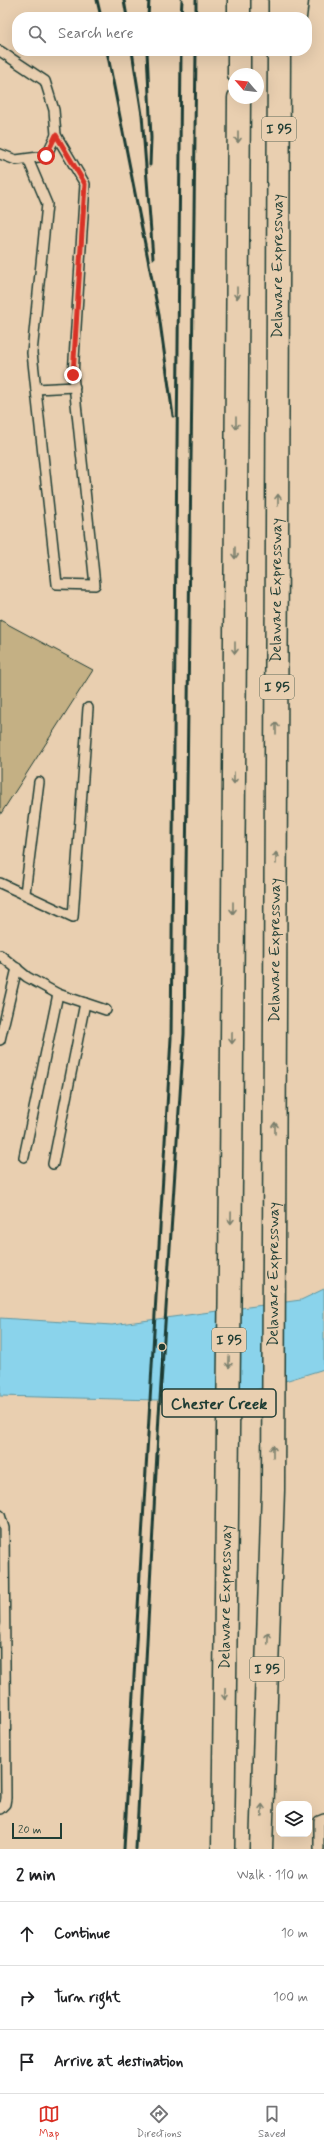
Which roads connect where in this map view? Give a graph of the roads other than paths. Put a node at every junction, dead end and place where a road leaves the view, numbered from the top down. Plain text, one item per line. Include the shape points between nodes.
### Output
1 (239, 0) edge
2 (280, 0) edge
3 (297, 0) edge
4 (239, 12) edge
5 (280, 12) edge
6 (296, 12) edge
7 (0, 51) edge
8 (239, 56) edge
9 (279, 56) edge
10 (292, 56) edge
11 (239, 68) edge
12 (239, 104) edge
13 (56, 135) junction
14 (0, 154) edge
15 (28, 159) junction
16 (279, 207) junction
17 (74, 387) junction
18 (36, 389) junction
19 (88, 708) dead end
20 (39, 782) dead end
21 (0, 883) edge
22 (25, 893) junction
23 (0, 955) edge
24 (17, 968) junction
25 (58, 994) junction
26 (85, 1003) junction
27 (106, 1010) dead end
28 (0, 1040) edge
29 (24, 1157) dead end
30 (53, 1164) dead end
31 (0, 1515) edge
32 (2, 1658) edge
33 (0, 1809) edge
34 (324, 1819) edge
35 (223, 1848) edge
36 (261, 1849) edge
37 (319, 1849) edge

1 - 4 highway
2 - 5 highway
3 - 6 highway
7 - 13 lane via 45,81 54,110
8 - 11 highway
9 - 16 highway, Delaware Expressway / I 95
10 - 16 highway
12 -> 35 highway, Delaware Expressway / I 95
13 - 15 lane via 46,156
13 - 17 lane via 85,184
14 - 15 lane via 16,160
15 - 18 lane via 47,204 32,353
36 -> 16 highway, Delaware Expressway / I 95 via 273,1490
17 - 18 lane
17 - 18 lane via 95,585 58,584
19 - 22 lane via 73,917
20 - 22 lane
21 - 22 lane
23 - 24 lane
24 - 25 lane
24 - 28 lane
25 - 26 lane
25 - 29 lane
26 - 27 lane
26 - 30 lane
31 - 32 lane via 4,1528
32 - 33 lane via 6,1798
34 - 37 lane via 319,1820

